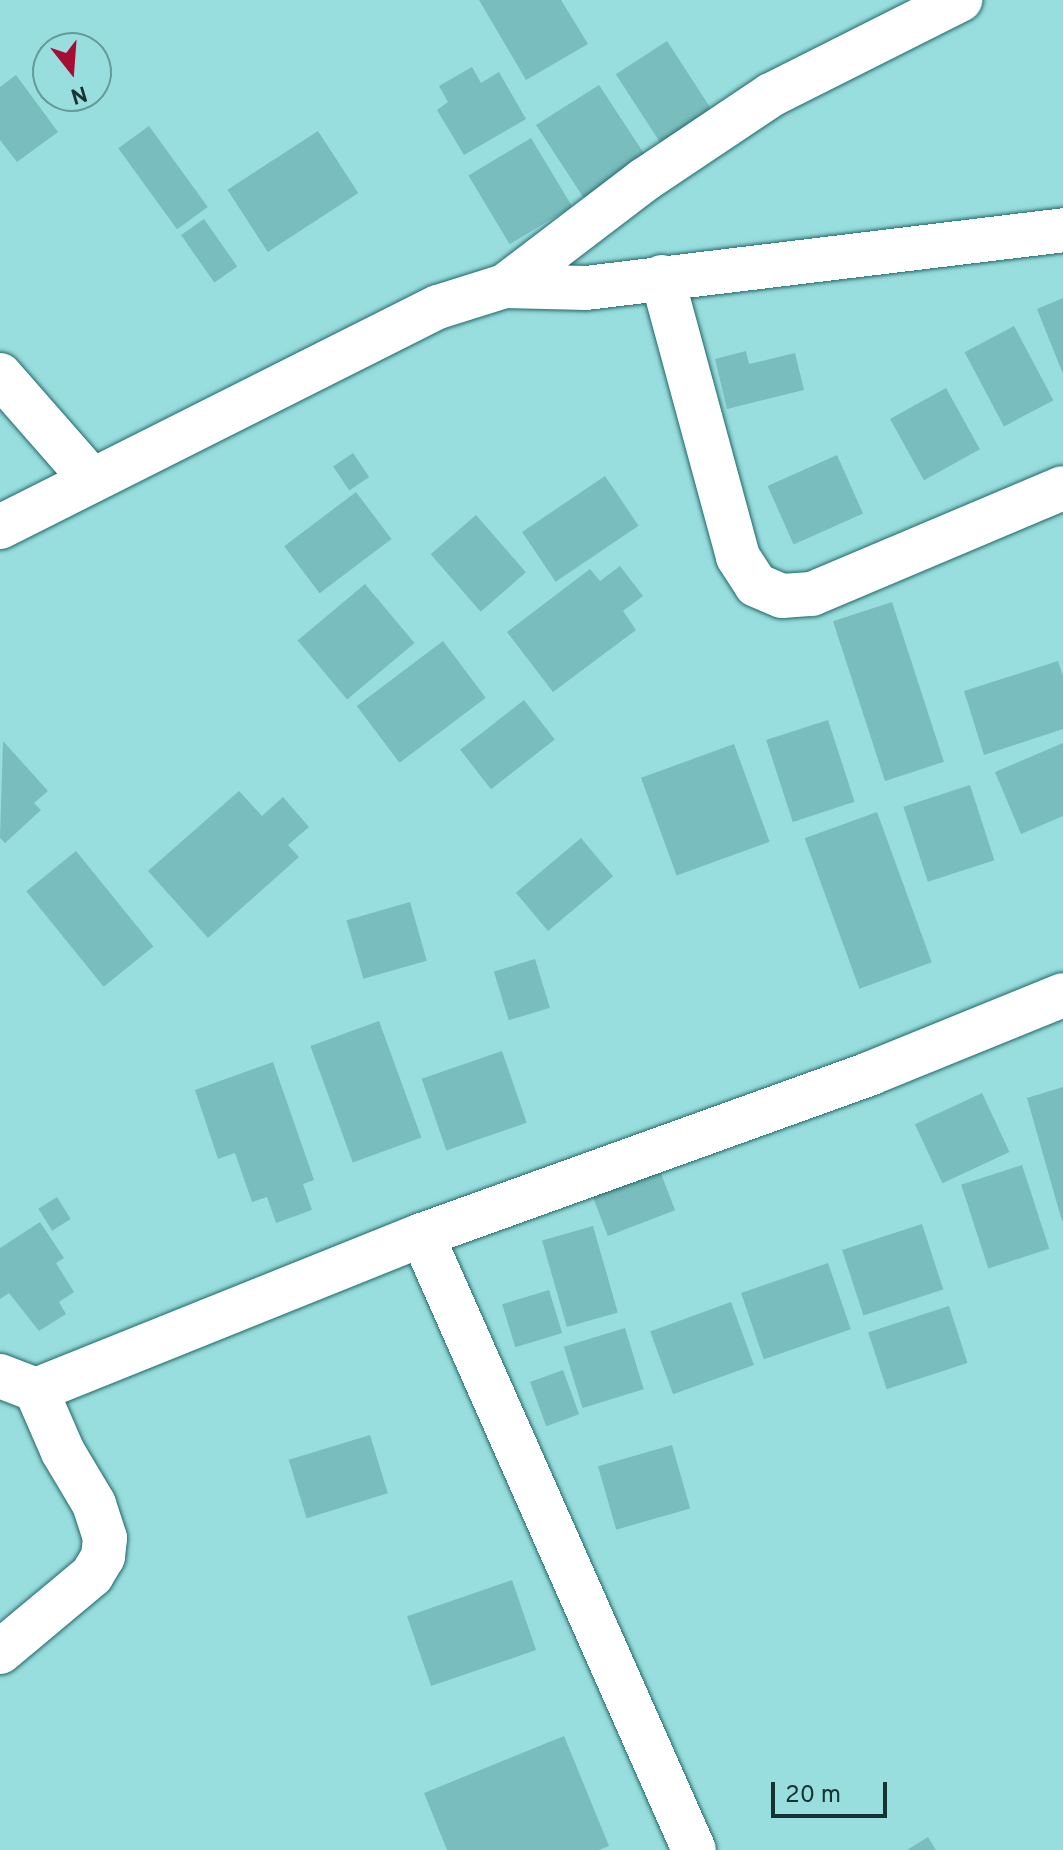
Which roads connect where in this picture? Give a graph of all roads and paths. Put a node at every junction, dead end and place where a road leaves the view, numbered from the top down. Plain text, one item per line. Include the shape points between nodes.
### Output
1 (960, 0) edge
2 (1063, 230) edge
3 (662, 277) junction
4 (505, 286) junction
5 (0, 375) edge
6 (91, 479) junction
7 (1063, 488) edge
8 (0, 527) edge
9 (1063, 995) edge
10 (422, 1235) junction
11 (18, 1383) edge
12 (0, 1652) edge
13 (694, 1850) edge

1 - 4 street via 771,95 644,180
2 - 3 street
3 - 4 street via 586,288
3 - 7 street via 738,557 756,585 782,596 812,594
4 - 6 street via 438,307
5 - 6 street
6 - 8 street
9 - 10 street via 871,1073
10 - 11 street
10 - 13 street
11 - 12 street via 94,1504 105,1538 103,1557 92,1575

